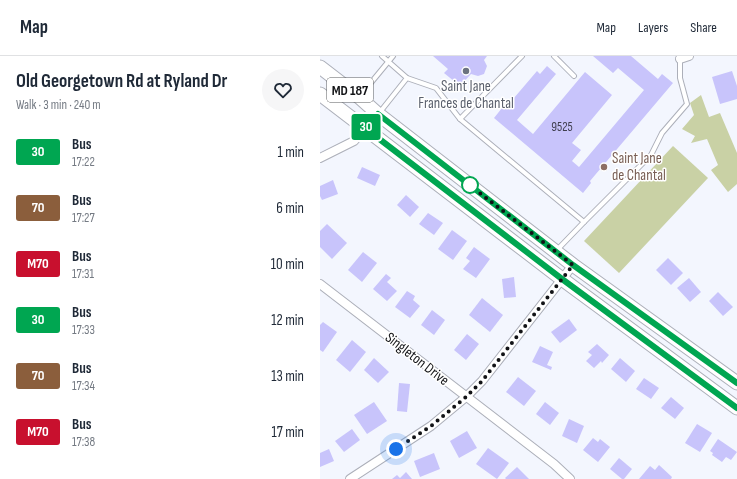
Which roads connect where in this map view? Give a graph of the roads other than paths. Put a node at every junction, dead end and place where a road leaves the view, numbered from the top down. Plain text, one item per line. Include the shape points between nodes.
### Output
1 (382, 56) edge
2 (393, 56) edge
3 (522, 56) edge
4 (554, 56) edge
5 (689, 56) edge
6 (679, 58) edge
7 (388, 62) junction
8 (320, 67) edge
9 (574, 76) dead end
10 (407, 78) junction
11 (320, 94) edge
12 (359, 97) junction
13 (378, 114) junction
14 (460, 119) junction
15 (365, 128) junction
16 (320, 158) edge
17 (584, 222) junction
18 (555, 251) junction
19 (573, 265) junction
20 (562, 279) junction
21 (320, 284) edge
22 (737, 383) edge
23 (466, 397) junction
24 (737, 408) edge
25 (350, 479) edge
26 (570, 479) edge

1 - 7 lane
2 - 7 lane
3 - 14 lane
4 - 9 lane
5 - 6 street
6 - 17 lane via 680,78 686,104 662,133 651,155
7 - 10 lane
7 - 12 lane
8 - 12 main road, MD 187
10 - 13 lane
10 - 14 lane via 436,88
11 - 15 main road, MD 187
12 - 13 main road, MD 187
13 - 15 street
13 - 18 main road, MD 187
14 - 17 lane
15 - 16 street via 354,141
15 - 20 main road, MD 187
17 - 18 lane
18 - 19 main road, MD 187
19 - 20 street
19 - 22 main road, MD 187
20 - 23 street via 482,381
20 - 24 main road, MD 187
21 - 23 street, Singleton Drive
23 - 25 street via 431,426
23 - 26 street, Singleton Drive

